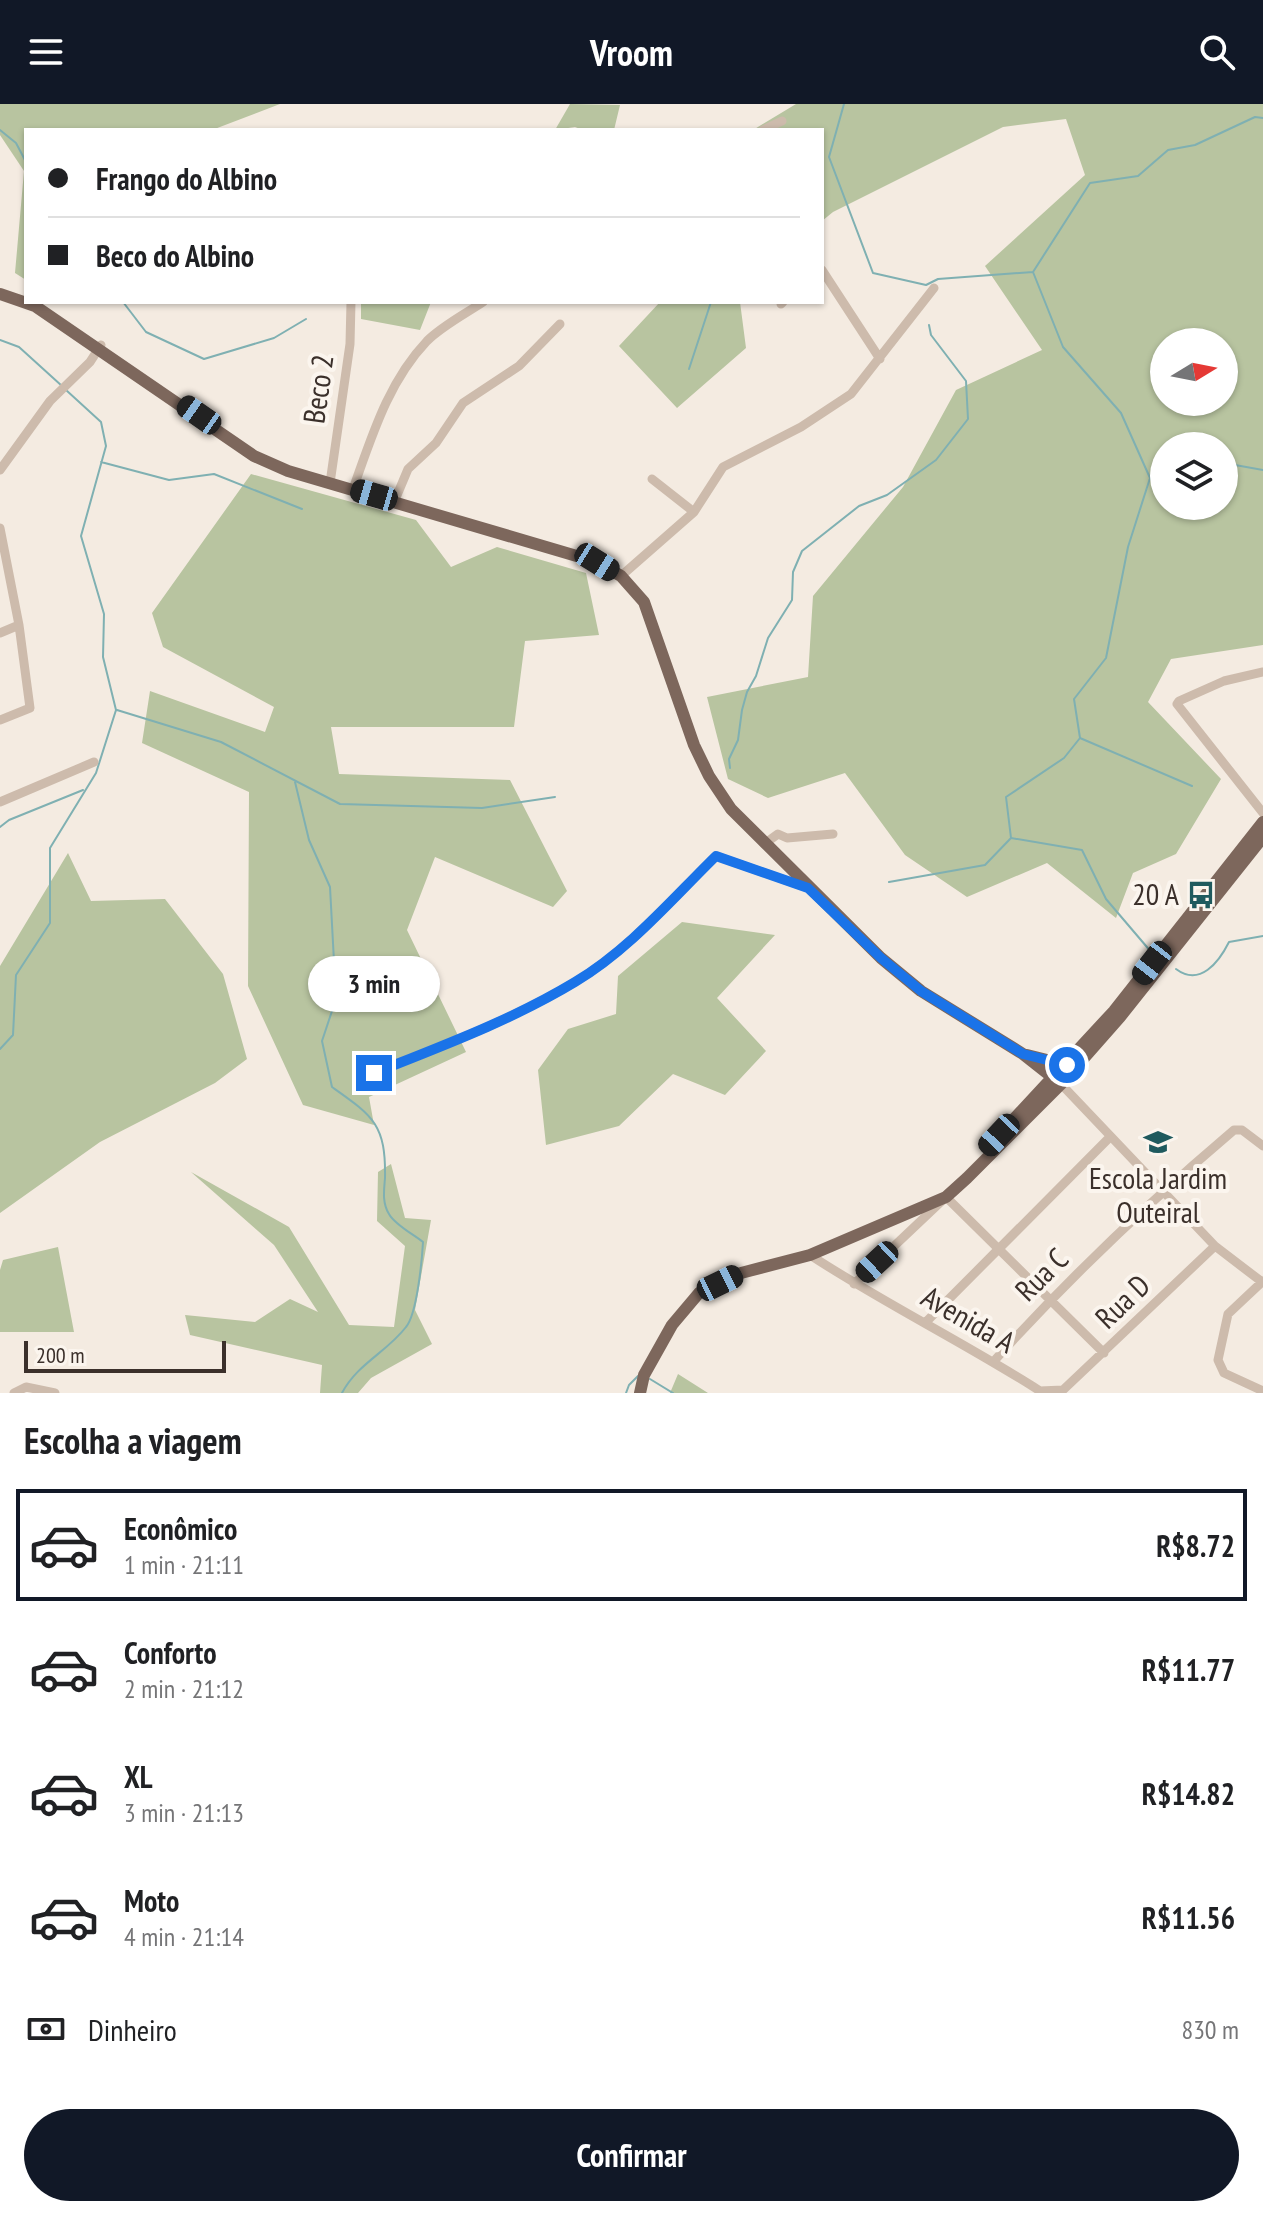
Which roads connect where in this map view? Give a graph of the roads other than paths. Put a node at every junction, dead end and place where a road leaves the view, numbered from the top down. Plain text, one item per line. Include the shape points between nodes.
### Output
1 (782, 121) dead end
2 (767, 128) edge
3 (824, 274) edge
4 (934, 288) dead end
5 (0, 292) edge
6 (24, 295) edge
7 (24, 302) edge
8 (30, 304) edge
9 (44, 304) edge
10 (351, 304) edge
11 (480, 304) edge
12 (560, 324) dead end
13 (99, 348) junction
14 (880, 359) junction
15 (0, 470) edge
16 (652, 479) dead end
17 (330, 483) junction
18 (353, 489) junction
19 (395, 500) junction
20 (694, 512) junction
21 (0, 528) edge
22 (621, 576) junction
23 (19, 625) junction
24 (0, 633) edge
25 (1263, 672) edge
26 (0, 720) edge
27 (94, 762) dead end
28 (0, 802) edge
29 (1263, 813) edge
30 (1263, 822) edge
31 (833, 834) dead end
32 (1263, 837) edge
33 (764, 844) junction
34 (808, 888) junction
35 (1023, 1054) junction
36 (1067, 1065) junction
37 (374, 1073) dead end
38 (1057, 1081) junction
39 (1110, 1137) junction
40 (1263, 1146) edge
41 (1162, 1191) junction
42 (946, 1197) junction
43 (1215, 1246) junction
44 (998, 1248) junction
45 (810, 1255) junction
46 (1262, 1282) edge
47 (854, 1284) junction
48 (1049, 1300) junction
49 (926, 1322) junction
50 (1104, 1353) junction
51 (994, 1361) junction
52 (1063, 1390) joint
53 (1263, 1391) edge
54 (14, 1393) edge
55 (55, 1393) edge
56 (640, 1393) edge

1 - 2 street
3 - 14 street
4 - 14 street
5 - 6 main road
5 - 7 main road
8 - 13 main road
9 - 13 main road
10 - 17 street, Beco 2
11 - 18 street via 429,339 401,374 377,420
12 - 19 street via 519,366 463,403 436,443 408,469
13 - 15 street via 50,401
13 - 17 main road via 254,456
14 - 20 street via 838,403 723,467
16 - 20 street
17 - 18 main road
18 - 19 main road
19 - 22 main road via 597,562
20 - 22 street
21 - 23 street
22 - 33 main road via 644,602 709,776
23 - 24 street
23 - 26 street via 30,708
25 - 29 street via 1224,681 1177,704
27 - 28 street
30 - 36 main road
31 - 33 street via 778,834
32 - 38 main road via 1120,1017
33 - 34 main road
34 - 35 main road via 921,991
34 - 37 street via 716,856 633,938 577,981
35 - 36 main road
35 - 38 main road
36 - 38 main road
38 - 39 street
38 - 42 main road
39 - 41 street
39 - 44 street
40 - 41 street, Rua C via 1234,1130
41 - 43 street
41 - 48 street, Rua C
42 - 44 street
42 - 45 main road
42 - 47 street
43 - 46 street
43 - 50 street, Rua D
44 - 48 street
44 - 49 street
45 - 47 street, Avenida A
45 - 56 main road via 741,1273 699,1293 672,1325 644,1375
46 - 53 street via 1228,1314 1218,1360 1224,1373
47 - 49 street, Avenida A
48 - 50 street
48 - 51 street, Rua C
49 - 51 street, Avenida A
50 - 52 street, Rua D
51 - 52 street, Avenida A via 1040,1391
54 - 55 street via 26,1387

